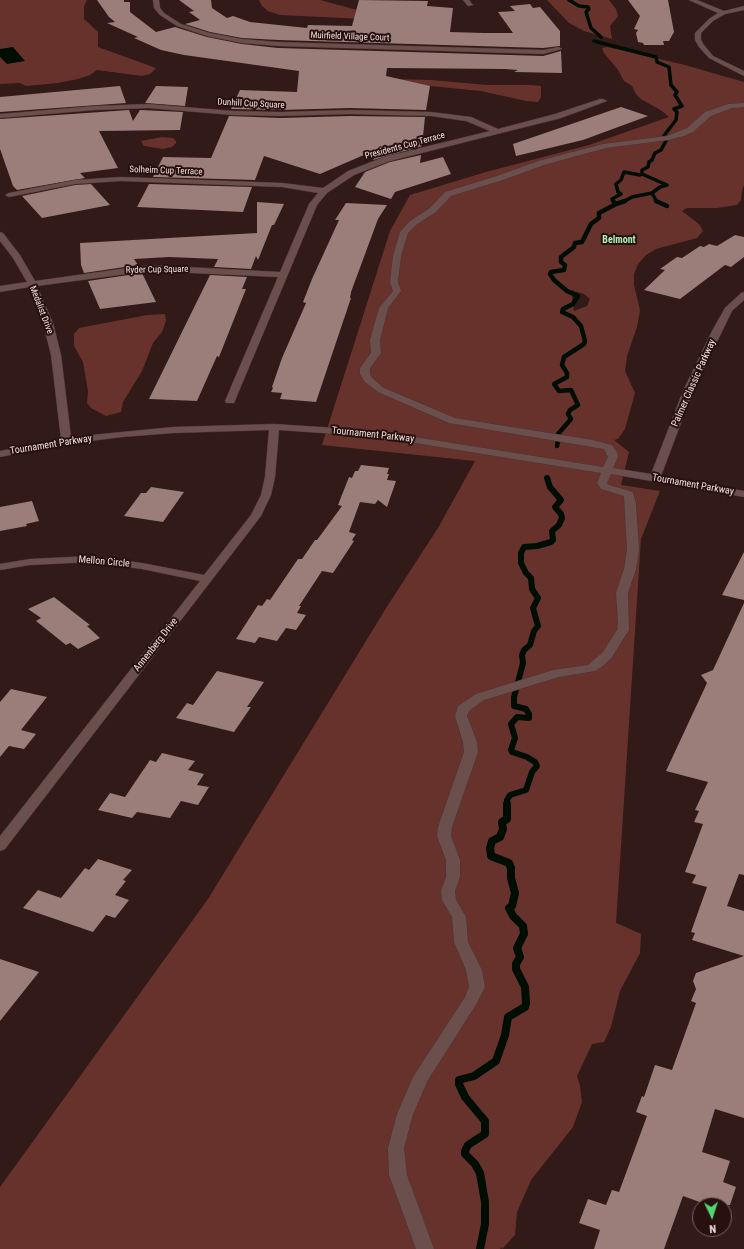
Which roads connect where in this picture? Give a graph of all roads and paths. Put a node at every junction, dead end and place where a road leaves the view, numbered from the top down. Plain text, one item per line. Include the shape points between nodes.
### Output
1 (156, 0) edge
2 (692, 0) edge
3 (744, 8) edge
4 (723, 13) junction
5 (559, 49) dead end
6 (744, 74) edge
7 (603, 100) dead end
8 (744, 106) edge
9 (0, 116) edge
10 (499, 132) junction
11 (324, 191) junction
12 (9, 195) dead end
13 (0, 234) edge
14 (282, 275) junction
15 (32, 284) junction
16 (0, 289) edge
17 (744, 295) edge
18 (230, 401) dead end
19 (274, 427) junction
20 (66, 441) junction
21 (0, 454) edge
22 (607, 471) junction
23 (655, 478) junction
24 (744, 494) edge
25 (0, 567) edge
26 (208, 579) junction
27 (0, 846) edge
28 (425, 1249) edge

1 - 5 street, Muirfield Village Court via 157,8 162,14 179,25 209,35 242,41 535,51
2 - 4 street
3 - 4 street
4 - 6 street via 698,33 700,46 711,57
7 - 10 street, Presidents Cup Terrace via 558,116
8 - 22 street via 731,106 705,116 686,132 658,139 606,146 541,162 448,194 433,210 404,232 397,256 394,282 397,291 384,308 375,340 376,353 365,368 368,380 381,390 446,419 608,447 613,457
9 - 10 street, Dunhill Cup Square via 148,106 233,113 431,114 468,119
10 - 11 street, Presidents Cup Terrace via 368,165 336,181
11 - 12 street, Solheim Cup Terrace via 282,186 121,179 75,182
11 - 14 street, Presidents Cup Terrace via 313,204
13 - 15 street, Medalist Drive
14 - 15 street, Ryder Cup Square via 149,268
14 - 18 street, Presidents Cup Terrace
15 - 16 street, Ryder Cup Square
15 - 20 street, Medalist Drive via 48,322 56,355
17 - 23 street, Palmer Classic Parkway via 728,310 717,331 688,392
19 - 20 street, Tournament Parkway via 173,430
19 - 22 street, Tournament Parkway via 396,437
19 - 26 street, Annenberg Drive via 266,495 256,516
20 - 21 street, Tournament Parkway
22 - 23 street, Tournament Parkway
22 - 28 street via 602,483 605,487 630,496 634,549 622,593 624,623 608,654 591,668 557,673 480,698 463,709 461,716 471,752 444,836 454,860 453,876 448,891 449,900 458,917 461,942 474,970 477,987 472,999 421,1077 405,1114 396,1148 398,1176
23 - 24 street, Tournament Parkway
25 - 26 street, Mellon Circle via 30,562 91,560 142,566
26 - 27 street, Annenberg Drive

